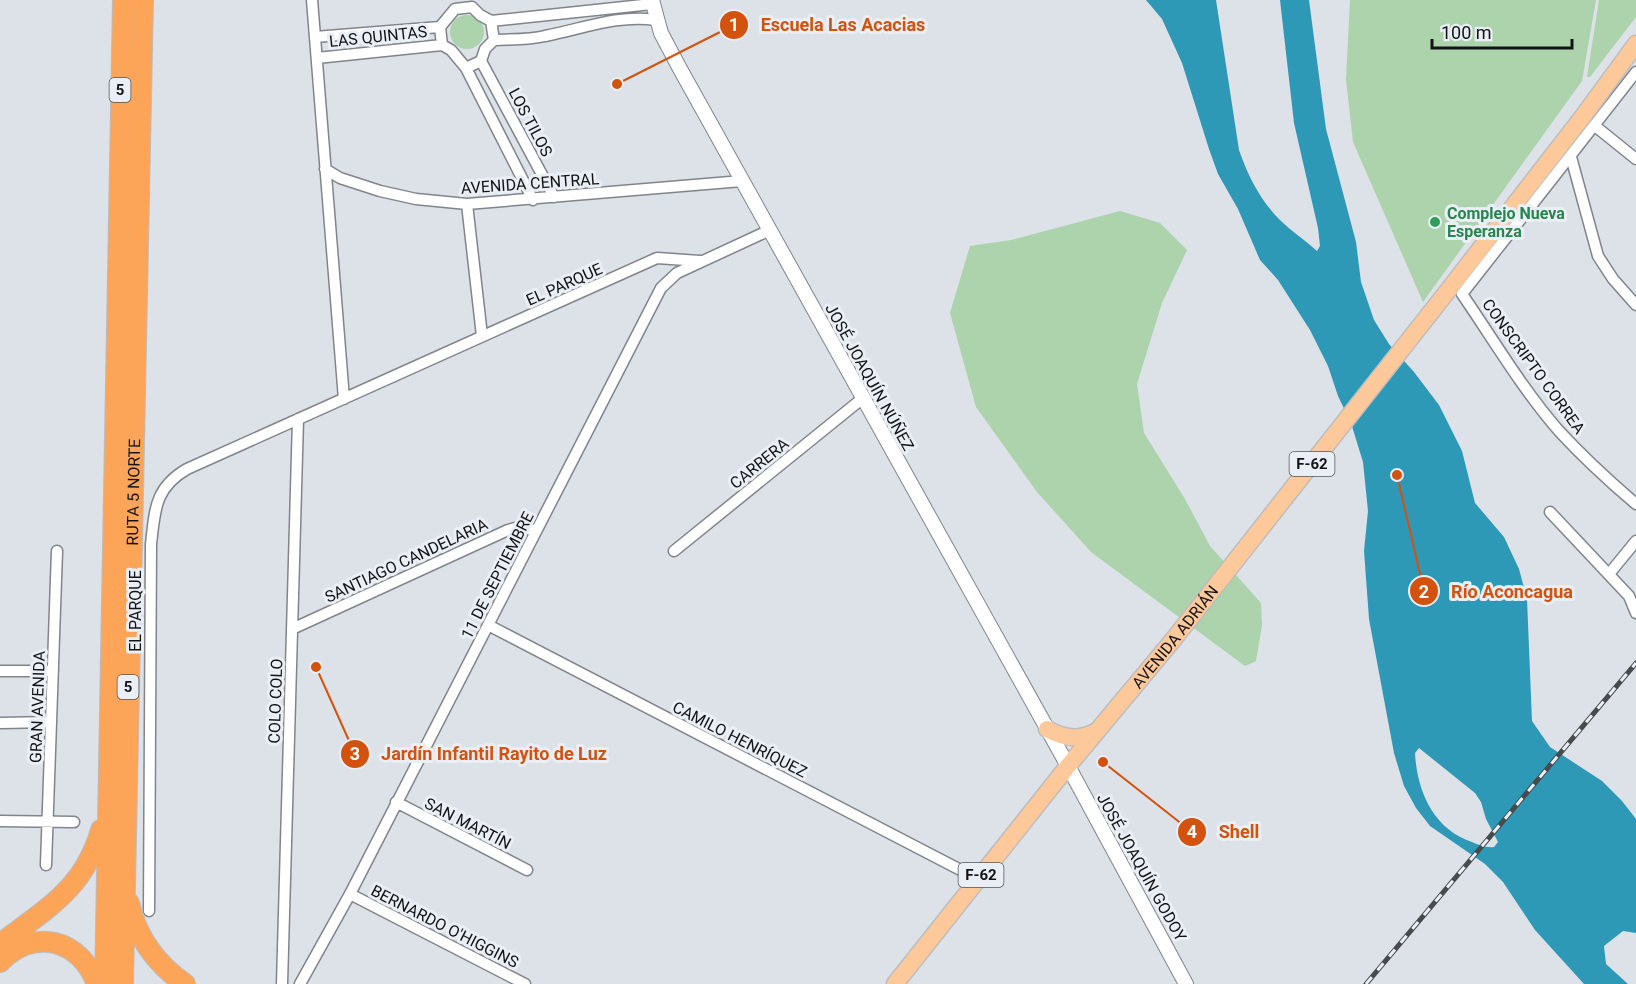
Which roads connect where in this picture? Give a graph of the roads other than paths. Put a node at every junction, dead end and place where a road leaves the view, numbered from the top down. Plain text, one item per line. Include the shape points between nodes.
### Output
1 (123, 0) edge
2 (142, 0) edge
3 (312, 0) edge
4 (652, 2) edge
5 (472, 3) edge
6 (454, 4) edge
7 (656, 20) junction
8 (491, 21) junction
9 (440, 27) junction
10 (315, 38) junction
11 (494, 40) junction
12 (1636, 44) edge
13 (442, 45) junction
14 (317, 58) junction
15 (481, 60) junction
16 (466, 68) junction
17 (1636, 72) edge
18 (1595, 126) junction
19 (1571, 157) junction
20 (1636, 159) edge
21 (325, 169) junction
22 (742, 181) junction
23 (554, 197) junction
24 (533, 200) junction
25 (467, 204) junction
26 (770, 230) junction
27 (657, 258) junction
28 (700, 261) junction
29 (670, 278) junction
30 (1456, 291) junction
31 (1636, 305) edge
32 (482, 336) junction
33 (863, 398) junction
34 (344, 399) junction
35 (298, 419) junction
36 (1636, 504) edge
37 (1550, 512) dead end
38 (536, 530) junction
39 (1636, 541) edge
40 (57, 551) dead end
41 (674, 551) dead end
42 (1609, 574) junction
43 (1633, 599) edge
44 (1636, 614) edge
45 (488, 625) junction
46 (292, 630) junction
47 (0, 671) edge
48 (53, 671) junction
49 (51, 722) junction
50 (0, 723) edge
51 (1047, 729) junction
52 (1096, 732) junction
53 (1068, 766) junction
54 (108, 801) junction
55 (396, 802) junction
56 (0, 821) edge
57 (47, 821) junction
58 (74, 822) dead end
59 (46, 865) dead end
60 (527, 870) dead end
61 (125, 877) junction
62 (978, 879) junction
63 (350, 894) junction
64 (149, 910) dead end
65 (0, 944) edge
66 (0, 962) edge
67 (97, 984) edge
68 (105, 984) edge
69 (123, 984) edge
70 (185, 984) edge
71 (282, 984) edge
72 (300, 984) edge
73 (525, 984) edge
74 (895, 984) edge
75 (1186, 984) edge

1 - 54 highway, RUTA 5 NORTE / 5
2 - 61 highway, RUTA 5 NORTE / 5
3 - 10 street
4 - 7 street, JOSÉ JOAQUÍN NÚÑEZ
4 - 8 street
5 - 6 street
5 - 8 street via 480,15
6 - 9 street
7 - 11 street via 614,20 542,37
7 - 22 street, JOSÉ JOAQUÍN NÚÑEZ
8 - 11 street
9 - 10 street, LAS QUINTAS
9 - 13 street
10 - 14 street
11 - 15 street via 485,48
12 - 30 main road, F-62
13 - 14 street, LAS QUINTAS
13 - 16 street, LOS TILOS
14 - 21 street
15 - 16 street
15 - 23 street, LOS TILOS
16 - 24 street, LOS TILOS
17 - 18 street
18 - 19 street
18 - 20 street
19 - 30 street
19 - 31 street via 1598,256
21 - 25 street, AVENIDA CENTRAL via 380,191
21 - 34 street
22 - 23 street, AVENIDA CENTRAL
22 - 26 street, JOSÉ JOAQUÍN NÚÑEZ
23 - 24 street, AVENIDA CENTRAL
24 - 25 street, AVENIDA CENTRAL
25 - 32 street
26 - 28 street, 11 DE SEPTIEMBRE
26 - 33 street, JOSÉ JOAQUÍN NÚÑEZ
27 - 28 street, EL PARQUE
27 - 29 street
27 - 32 street, EL PARQUE
28 - 29 street, 11 DE SEPTIEMBRE
29 - 38 street, 11 DE SEPTIEMBRE via 661,288
30 - 36 street, CONSCRIPTO CORREA via 1558,430
30 - 52 main road, AVENIDA ADRIÁN / F-62
32 - 34 street, EL PARQUE
33 - 41 street, CARRERA
33 - 51 street, JOSÉ JOAQUÍN NÚÑEZ
34 - 35 street, EL PARQUE
35 - 46 street, COLO COLO
35 - 64 street, EL PARQUE via 187,469 167,484 155,505 151,544
37 - 42 street
38 - 45 street, 11 DE SEPTIEMBRE
38 - 46 street, SANTIAGO CANDELARIA via 508,530
39 - 42 street
40 - 48 street, GRAN AVENIDA
42 - 43 street
43 - 44 street
45 - 55 street, 11 DE SEPTIEMBRE
45 - 62 street, CAMILO HENRÍQUEZ
46 - 71 street, COLO COLO
47 - 48 street
48 - 49 street, GRAN AVENIDA
49 - 50 street
49 - 57 street, GRAN AVENIDA
51 - 52 main road via 1069,738
51 - 53 street, JOSÉ JOAQUÍN NÚÑEZ
52 - 53 main road, AVENIDA ADRIÁN / F-62
53 - 62 main road, AVENIDA ADRIÁN / F-62
53 - 75 street, JOSÉ JOAQUÍN GODOY
54 - 65 highway via 95,849 81,876 62,896
54 - 68 highway, RUTA 5 NORTE / 5
55 - 60 street, SAN MARTÍN
55 - 63 street, 11 DE SEPTIEMBRE
56 - 57 street
57 - 58 street
57 - 59 street, GRAN AVENIDA
61 - 69 highway, RUTA 5 NORTE / 5
61 - 70 highway via 130,908 146,947
62 - 74 main road, AVENIDA ADRIÁN / F-62
63 - 72 street, 11 DE SEPTIEMBRE
63 - 73 street, BERNARDO O'HIGGINS
66 - 67 highway via 22,946 53,942 77,954

